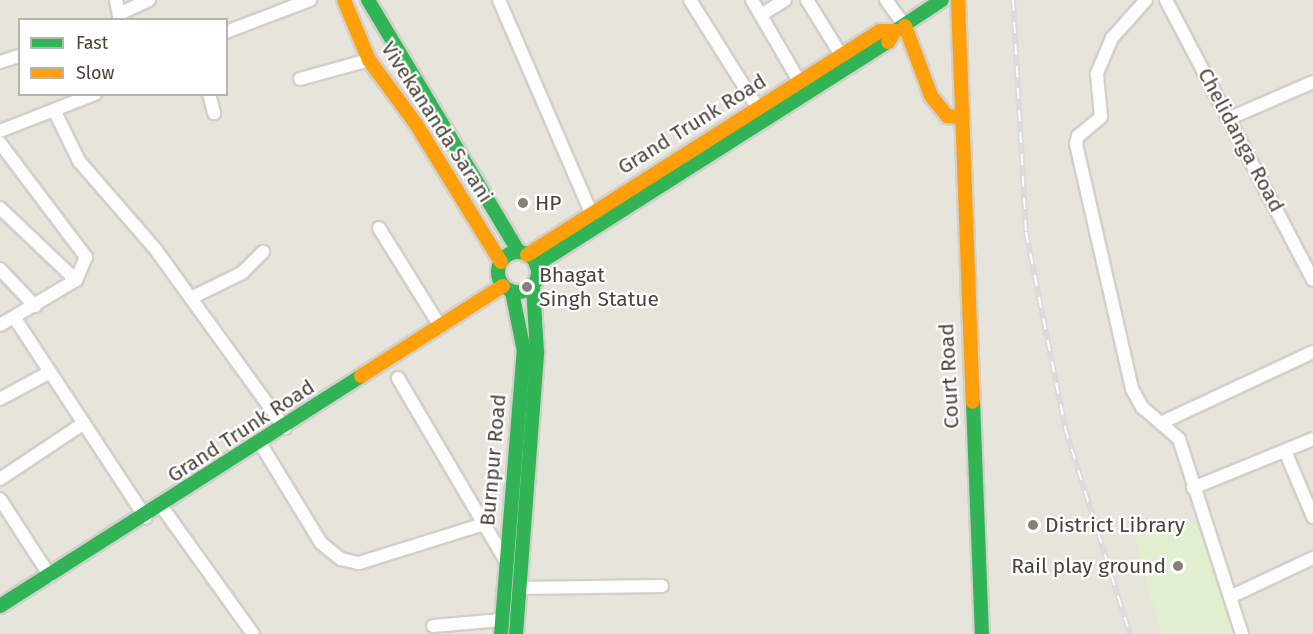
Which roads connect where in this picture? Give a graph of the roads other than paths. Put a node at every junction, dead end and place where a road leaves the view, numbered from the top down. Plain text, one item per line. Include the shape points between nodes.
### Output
1 (116, 0) edge
2 (150, 0) edge
3 (310, 0) edge
4 (344, 0) edge
5 (368, 0) edge
6 (499, 0) edge
7 (690, 0) edge
8 (752, 0) edge
9 (784, 0) edge
10 (807, 0) edge
11 (886, 0) edge
12 (942, 0) edge
13 (957, 0) edge
14 (1146, 0) edge
15 (1166, 0) edge
16 (761, 15) junction
17 (119, 17) edge
18 (899, 24) junction
19 (228, 31) edge
20 (841, 55) junction
21 (18, 57) edge
22 (369, 60) junction
23 (0, 62) edge
24 (300, 78) dead end
25 (799, 81) junction
26 (1313, 82) edge
27 (90, 96) edge
28 (210, 96) edge
29 (757, 107) junction
30 (54, 110) junction
31 (214, 113) dead end
32 (958, 117) junction
33 (1230, 118) junction
34 (0, 131) edge
35 (0, 143) edge
36 (0, 208) edge
37 (591, 213) junction
38 (379, 228) dead end
39 (263, 252) dead end
40 (527, 257) junction
41 (501, 262) junction
42 (0, 269) edge
43 (76, 280) junction
44 (1313, 280) edge
45 (533, 286) junction
46 (507, 289) junction
47 (190, 298) junction
48 (35, 306) junction
49 (14, 317) junction
50 (0, 325) edge
51 (440, 326) junction
52 (1313, 352) edge
53 (50, 372) junction
54 (398, 378) dead end
55 (0, 399) edge
56 (1163, 422) junction
57 (84, 423) junction
58 (285, 428) junction
59 (1313, 439) edge
60 (260, 444) junction
61 (1285, 451) junction
62 (0, 479) edge
63 (1193, 488) junction
64 (0, 499) edge
65 (162, 507) junction
66 (1313, 517) edge
67 (146, 518) junction
68 (484, 524) junction
69 (1313, 558) edge
70 (505, 560) junction
71 (50, 576) junction
72 (662, 586) dead end
73 (519, 588) junction
74 (1230, 597) junction
75 (0, 606) edge
76 (433, 626) dead end
77 (501, 627) edge
78 (252, 634) edge
79 (516, 634) edge
80 (982, 634) edge
81 (1242, 634) edge

1 - 17 street
2 - 17 street
3 - 19 street
4 - 22 street, Vivekananda Sarani
5 - 40 street, Vivekananda Sarani
6 - 37 street
7 - 29 street
8 - 16 street
9 - 16 street
10 - 20 street
11 - 18 street
12 - 18 street
13 - 32 street, Court Road via 962,107
14 - 56 street via 1112,38 1097,74 1101,117 1078,136 1076,144 1131,389 1142,407
15 - 33 street, Chelidanga Road
16 - 25 street
18 - 20 street, Grand Trunk Road
18 - 32 street via 931,96 947,116
18 - 40 street, Grand Trunk Road via 887,44
20 - 25 street, Grand Trunk Road
21 - 23 street
22 - 24 street
22 - 41 street, Vivekananda Sarani via 416,124
25 - 29 street, Grand Trunk Road
26 - 33 street
27 - 30 street
28 - 31 street
29 - 37 street, Grand Trunk Road
30 - 34 street
30 - 47 street via 80,161
32 - 80 street, Court Road
33 - 44 street, Chelidanga Road
35 - 43 street via 86,257
36 - 43 street
37 - 40 street, Grand Trunk Road
38 - 51 street
39 - 47 street via 242,273
40 - 41 street, Grand Trunk Road
40 - 45 street
41 - 46 street
42 - 48 street
43 - 48 street
45 - 46 street, Grand Trunk Road
45 - 73 street via 537,352
46 - 51 street, Grand Trunk Road
46 - 70 street, Burnpur Road via 524,351
47 - 58 street
48 - 49 street
49 - 50 street
49 - 53 street
51 - 58 street, Grand Trunk Road
52 - 56 street
53 - 55 street
53 - 57 street
54 - 68 street
56 - 63 street via 1179,439
57 - 62 street
57 - 67 street
58 - 60 street, Grand Trunk Road
59 - 61 street
60 - 65 street, Grand Trunk Road
60 - 68 street via 321,543 341,559 359,563
61 - 63 street
61 - 66 street
63 - 74 street
64 - 71 street
65 - 67 street, Grand Trunk Road
65 - 78 street
67 - 71 street, Grand Trunk Road
68 - 70 street
69 - 74 street
70 - 77 street, Burnpur Road
71 - 75 street, Grand Trunk Road
72 - 73 street
73 - 79 street
74 - 81 street
76 - 77 street

